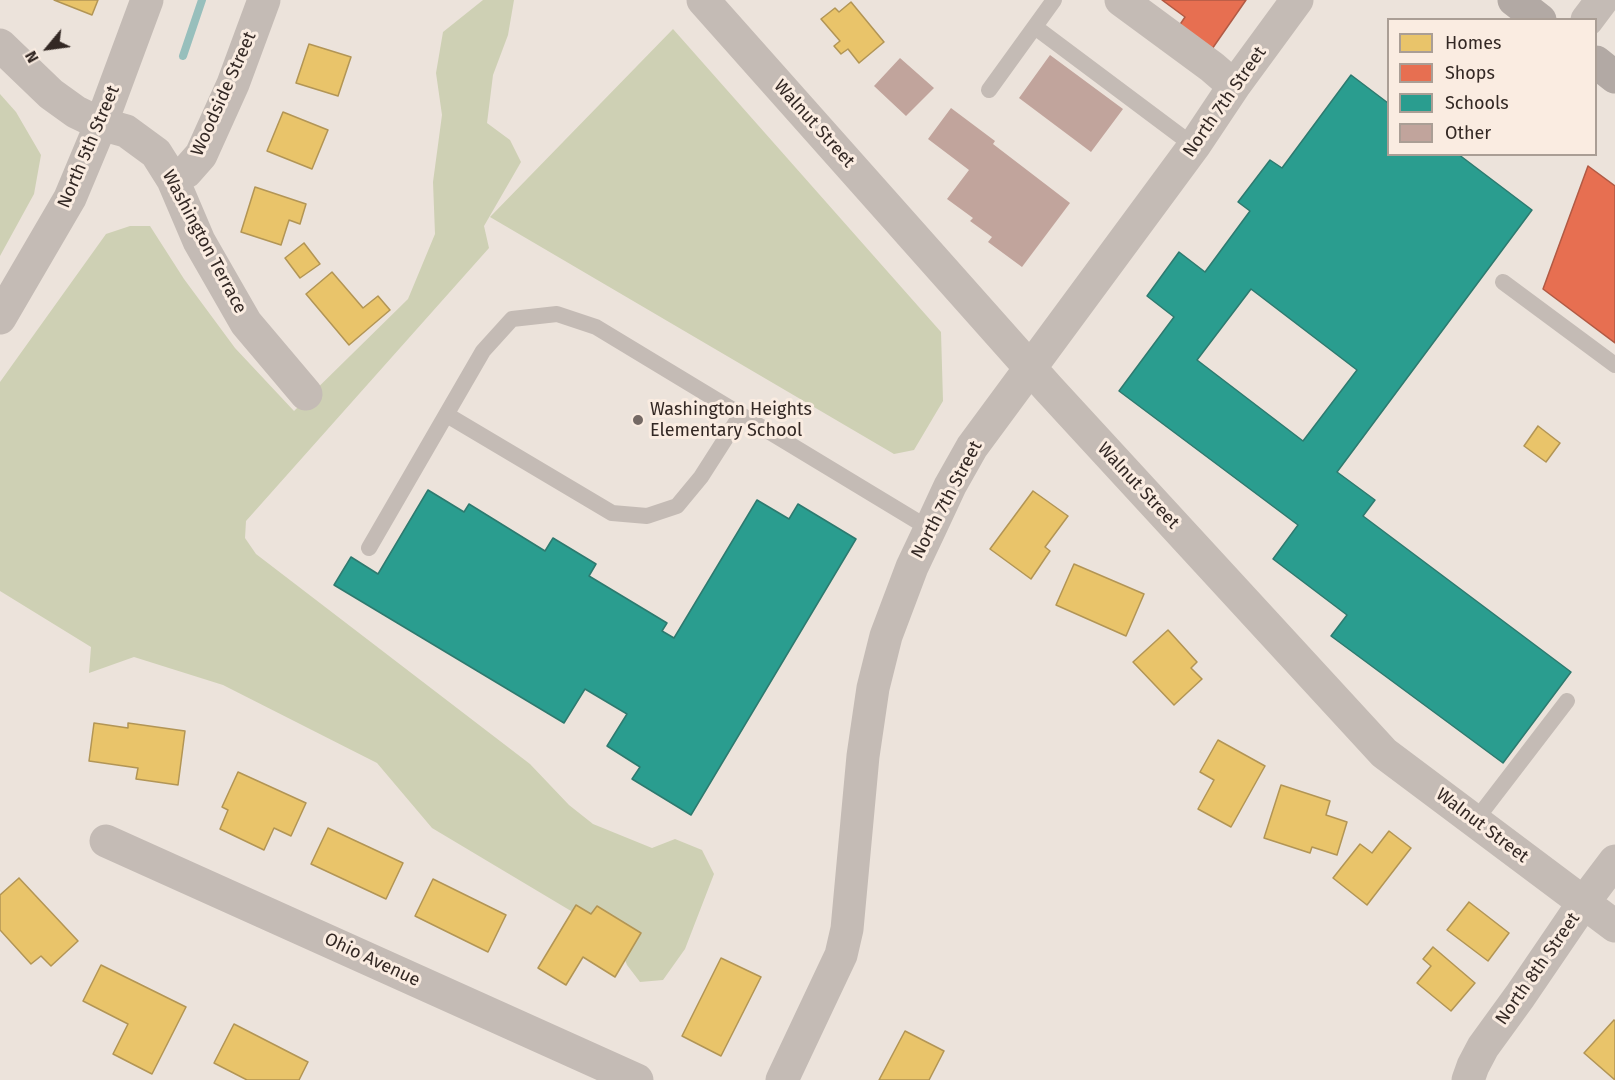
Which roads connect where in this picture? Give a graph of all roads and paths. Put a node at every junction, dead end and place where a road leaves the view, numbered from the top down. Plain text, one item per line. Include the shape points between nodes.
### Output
1 (147, 0) edge
2 (264, 0) edge
3 (703, 0) edge
4 (1054, 0) edge
5 (1121, 0) edge
6 (1297, 0) edge
7 (1514, 0) edge
8 (1602, 0) edge
9 (1537, 18) edge
10 (1588, 18) edge
11 (1035, 27) junction
12 (0, 45) edge
13 (1597, 63) edge
14 (1615, 77) edge
15 (1234, 86) junction
16 (990, 90) dead end
17 (101, 124) junction
18 (1194, 146) junction
19 (173, 180) junction
20 (1503, 282) dead end
21 (0, 318) edge
22 (1615, 365) edge
23 (1030, 367) junction
24 (306, 394) dead end
25 (447, 415) junction
26 (740, 416) junction
27 (930, 529) junction
28 (369, 548) dead end
29 (1567, 701) dead end
30 (1475, 821) junction
31 (105, 841) dead end
32 (1615, 861) edge
33 (1584, 902) junction
34 (1615, 926) edge
35 (637, 1080) edge
36 (782, 1080) edge
37 (1468, 1080) edge

1 - 17 street, North 5th Street
2 - 19 street, Woodside Street via 201,155
3 - 23 street, Walnut Street
4 - 11 lane
5 - 15 street
6 - 15 street, North 7th Street
7 - 9 main road
8 - 10 street
11 - 16 lane
11 - 18 lane
12 - 17 street, Washington Terrace via 51,94
13 - 14 main road
15 - 18 street, North 7th Street
17 - 19 street, Washington Terrace via 126,131 144,142
17 - 21 street, North 5th Street via 70,198
18 - 23 street, North 7th Street
19 - 24 street, Washington Terrace via 199,241 246,323
20 - 22 lane
23 - 27 street, North 7th Street via 972,447
23 - 30 street, Walnut Street via 1384,753
25 - 26 lane via 612,513 647,516 677,506 701,477
25 - 26 lane via 483,351 512,319 557,314 596,327
25 - 28 lane
26 - 27 lane
27 - 36 street, North 7th Street via 886,636 873,688 841,955
29 - 30 lane
30 - 33 street, Walnut Street
31 - 35 street, Ohio Avenue
32 - 33 street, North 8th Street
33 - 34 street, Walnut Street
33 - 37 street, North 8th Street via 1483,1047

